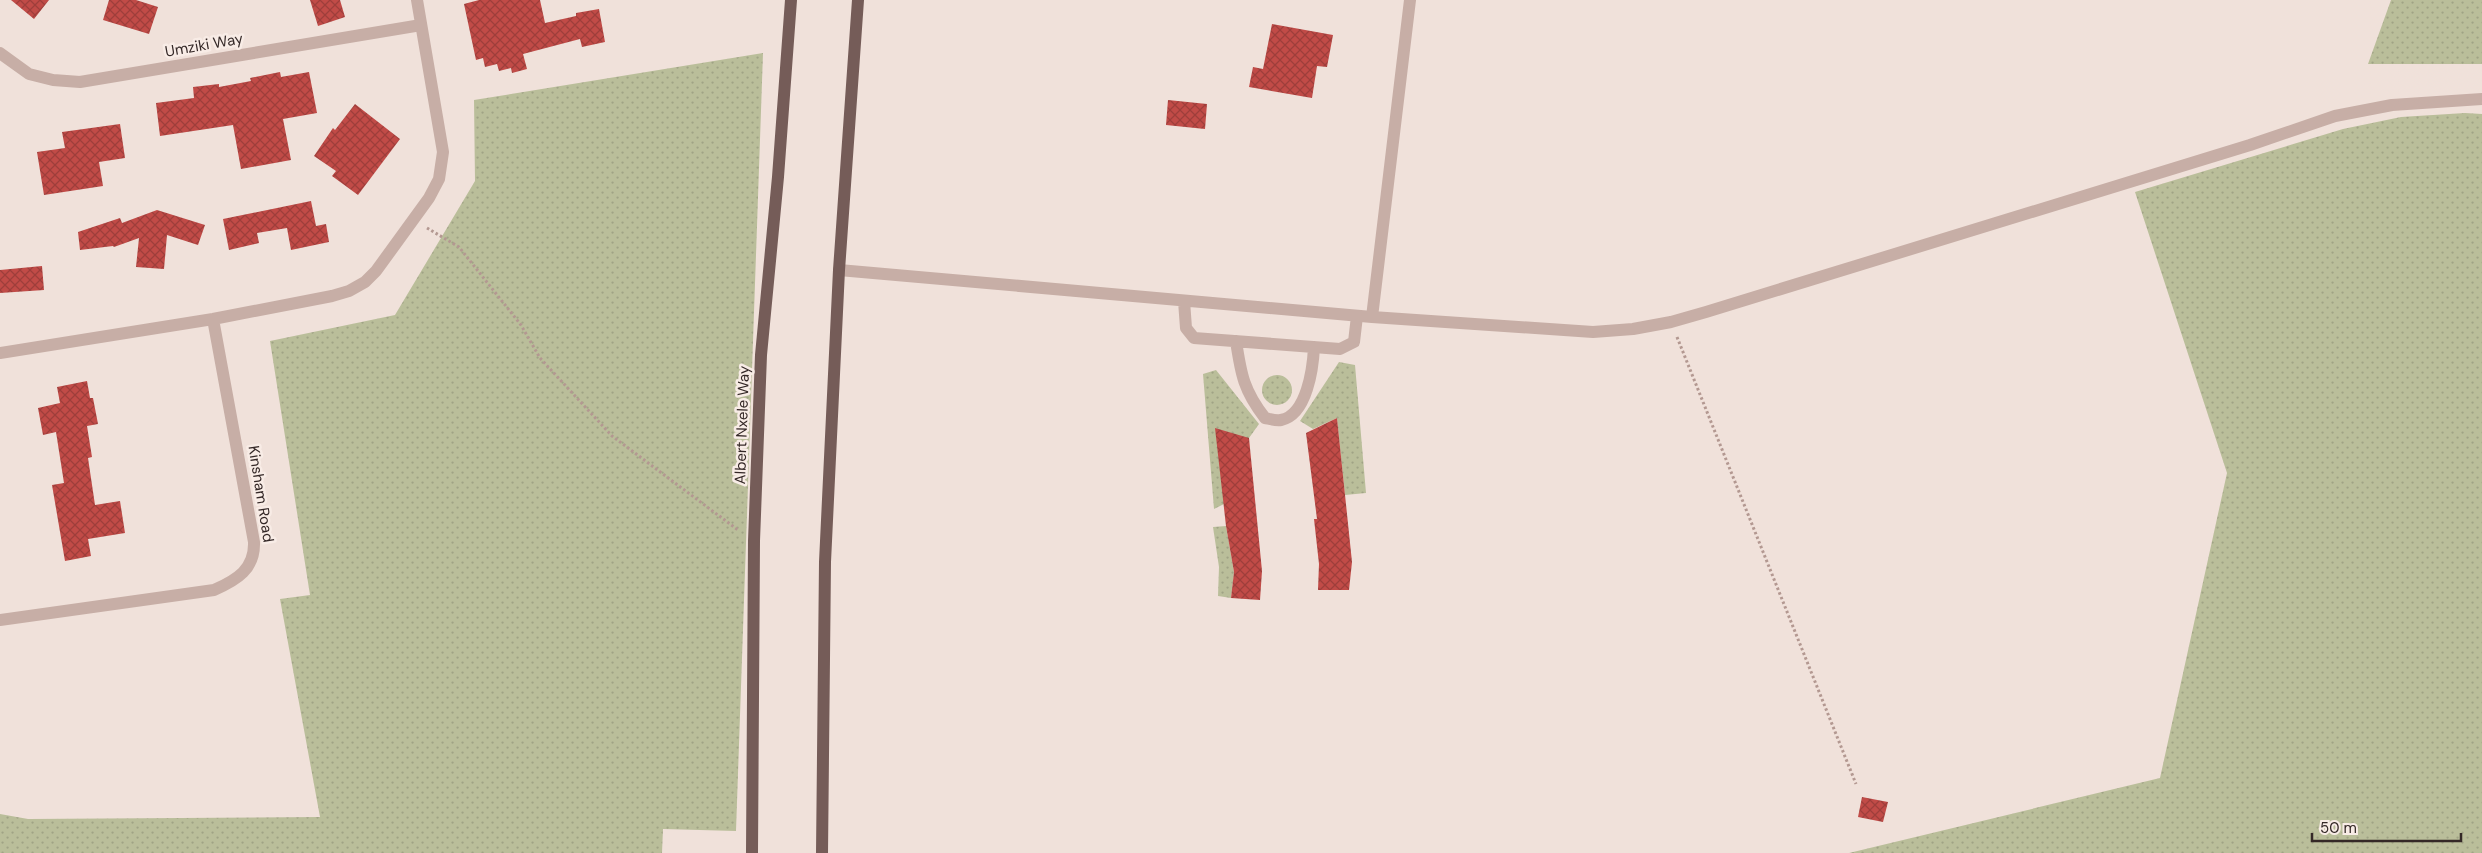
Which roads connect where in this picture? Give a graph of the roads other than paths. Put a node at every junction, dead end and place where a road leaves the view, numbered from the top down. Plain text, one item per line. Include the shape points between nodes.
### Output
1 (417, 0) edge
2 (791, 0) edge
3 (858, 0) edge
4 (1410, 0) edge
5 (421, 25) junction
6 (0, 53) edge
7 (2482, 99) edge
8 (839, 270) junction
9 (1184, 301) junction
10 (1357, 316) junction
11 (1372, 317) junction
12 (213, 319) junction
13 (1236, 341) junction
14 (1314, 347) junction
15 (0, 354) edge
16 (0, 620) edge
17 (752, 853) edge
18 (822, 853) edge

1 - 5 street
2 - 17 main road, Albert Nxele Way via 761,355 754,541
3 - 8 main road
4 - 11 street
5 - 6 street, Umziki Way via 80,82 29,74
5 - 12 street via 443,152 439,179 429,198 376,271 364,282 349,290
7 - 11 street via 2392,105 2335,116 2250,145 1671,322 1593,332
8 - 9 street
8 - 18 main road via 825,562
9 - 10 street
9 - 13 street via 1186,328 1194,338
10 - 11 street
10 - 14 street via 1354,342 1340,349
12 - 15 street
12 - 16 street, Kinsham Road via 254,542 250,567 231,583 214,590
13 - 14 street
13 - 14 street via 1241,377 1254,403 1265,418 1280,420 1293,415 1303,397 1312,376

